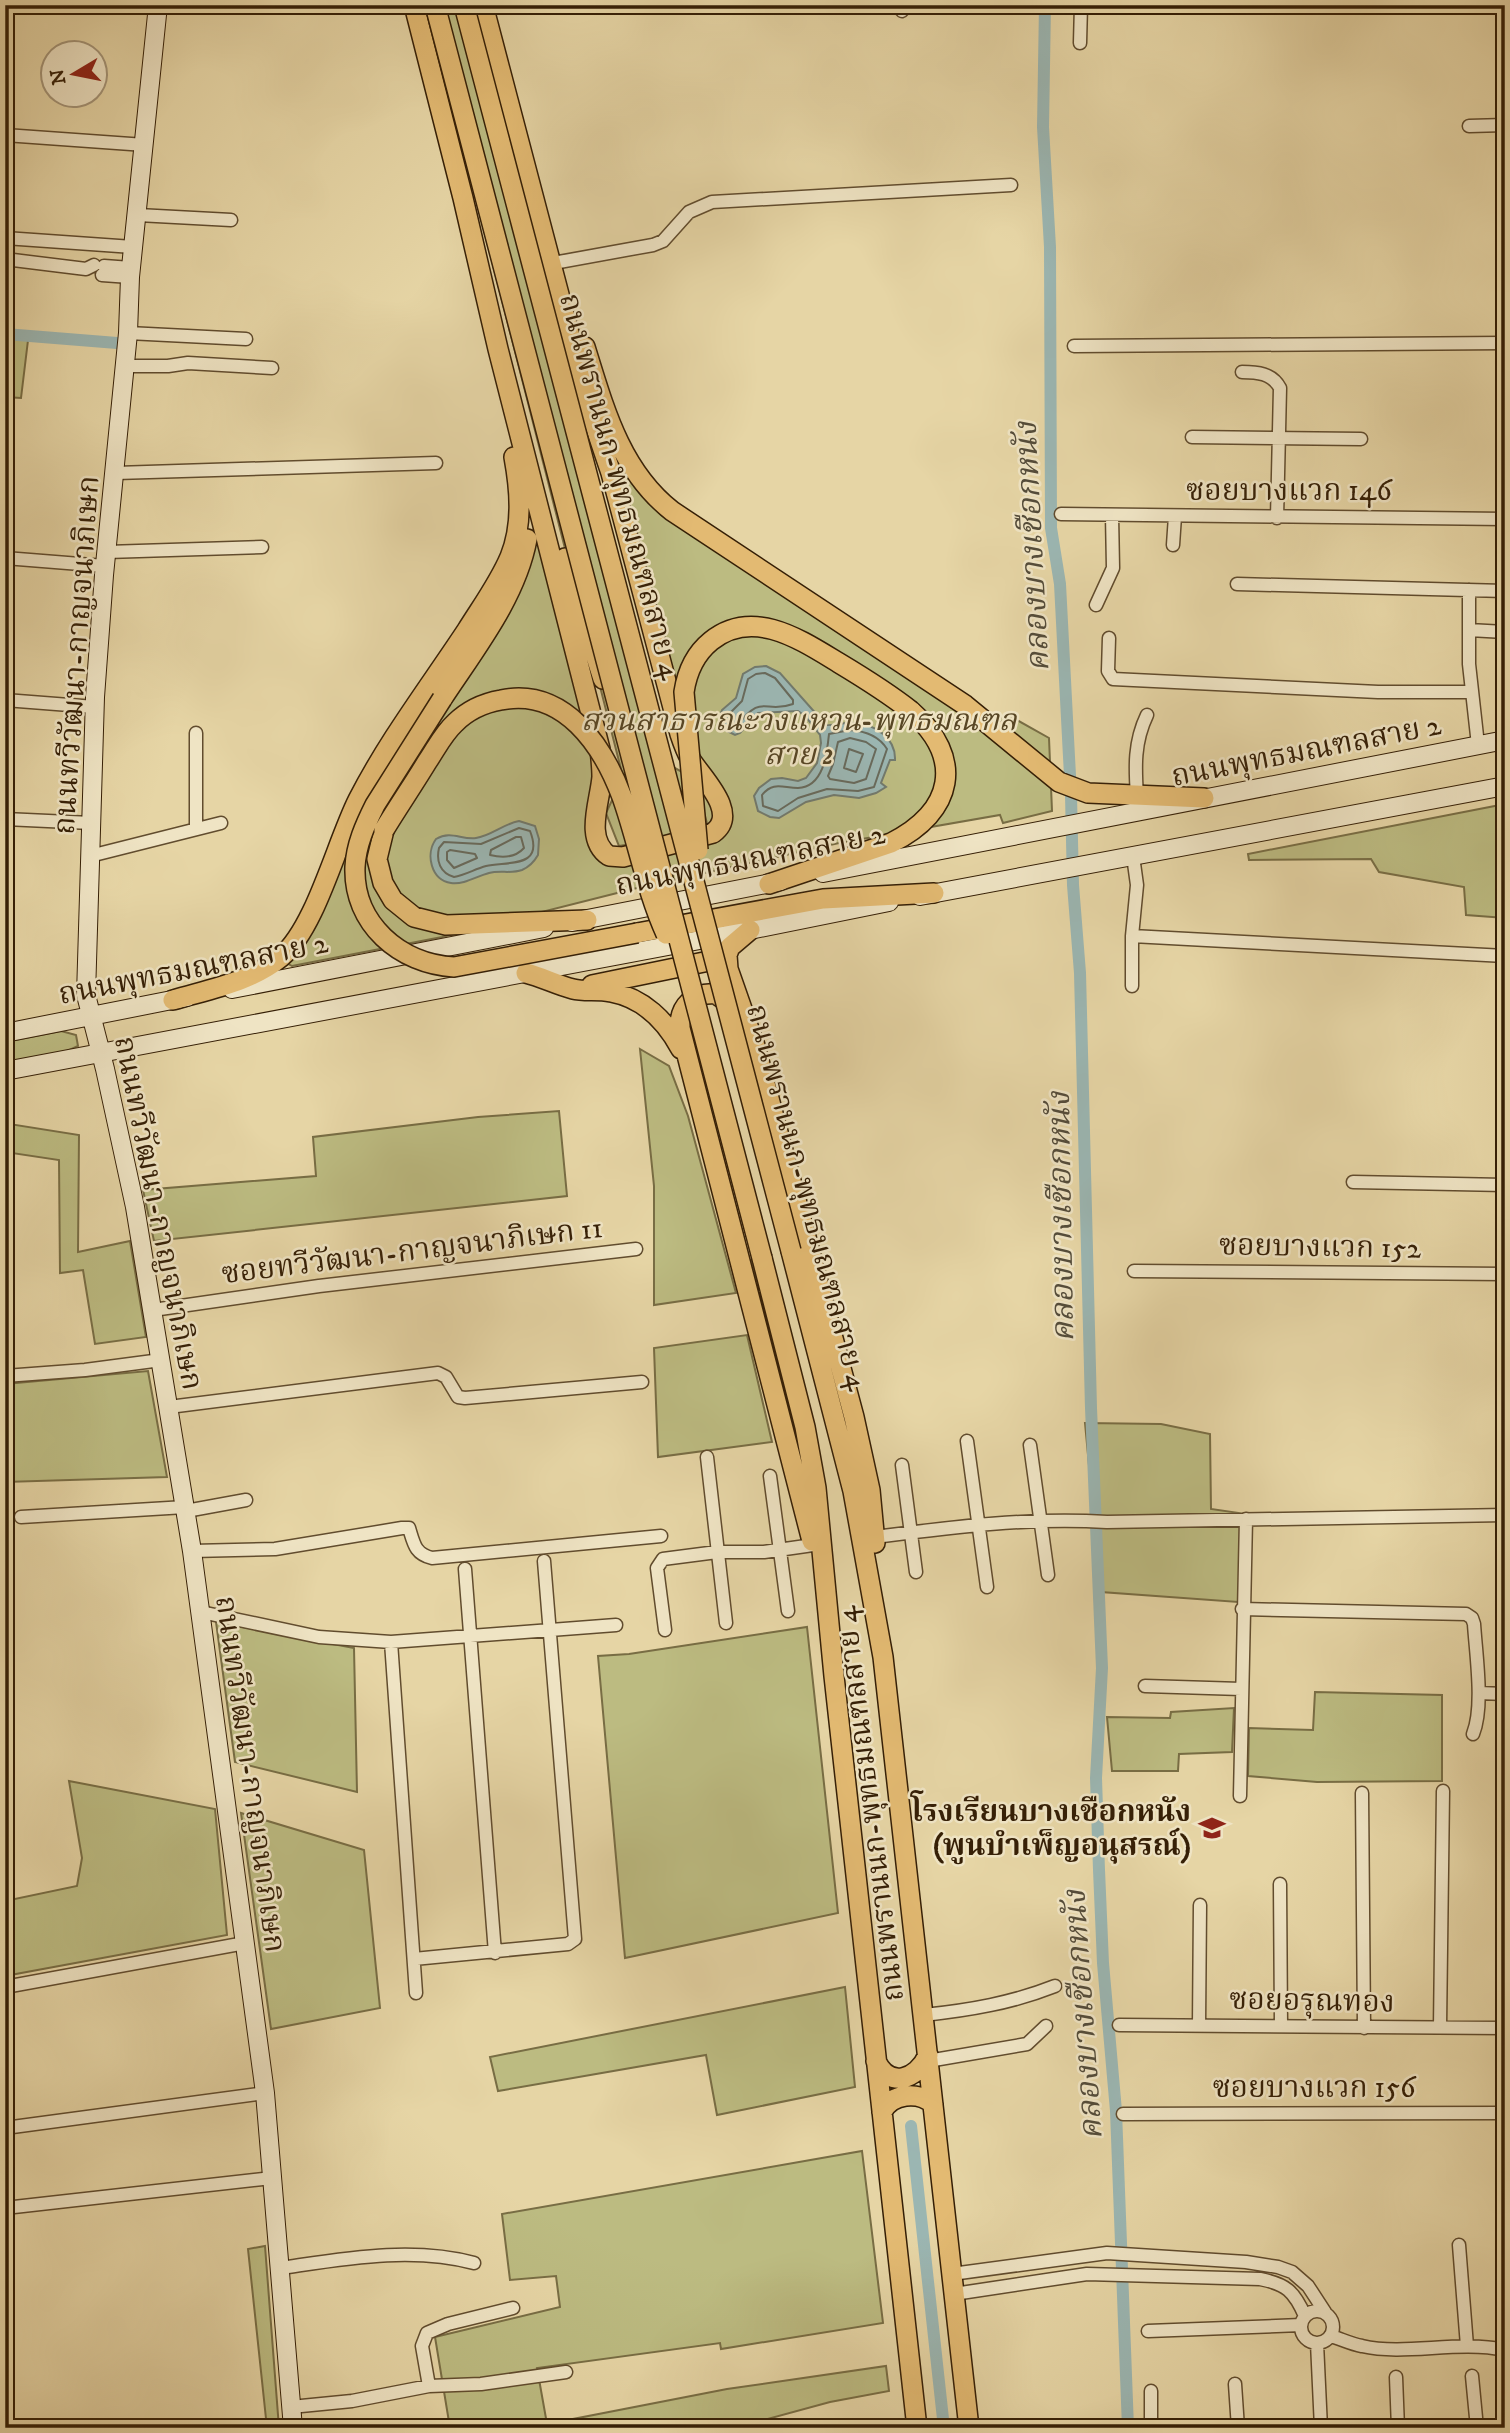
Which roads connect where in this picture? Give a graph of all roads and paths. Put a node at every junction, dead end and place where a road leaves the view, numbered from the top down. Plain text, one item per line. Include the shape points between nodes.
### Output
1 (158, 5) edge
2 (414, 5) edge
3 (435, 5) edge
4 (464, 5) edge
5 (483, 5) edge
6 (1081, 5) edge
7 (1080, 43) dead end
8 (1505, 125) edge
9 (1469, 126) dead end
10 (5, 135) edge
11 (145, 145) junction
12 (526, 170) junction
13 (1011, 185) dead end
14 (463, 198) junction
15 (138, 215) junction
16 (231, 220) dead end
17 (5, 238) edge
18 (133, 247) junction
19 (5, 260) edge
20 (559, 262) junction
21 (130, 273) junction
22 (128, 333) junction
23 (247, 339) dead end
24 (1505, 344) edge
25 (1074, 346) dead end
26 (498, 349) junction
27 (125, 366) junction
28 (272, 368) dead end
29 (1242, 372) dead end
30 (588, 405) junction
31 (1192, 436) dead end
32 (1280, 439) junction
33 (1361, 439) dead end
34 (532, 457) junction
35 (436, 463) dead end
36 (116, 473) junction
37 (1112, 514) junction
38 (1067, 515) dead end
39 (1175, 516) junction
40 (1277, 518) junction
41 (1505, 519) edge
42 (1173, 545) dead end
43 (262, 547) dead end
44 (5, 558) edge
45 (106, 559) junction
46 (1237, 583) dead end
47 (1469, 590) junction
48 (1505, 591) edge
49 (1096, 605) dead end
50 (1469, 630) junction
51 (1505, 632) edge
52 (1109, 638) dead end
53 (1472, 692) junction
54 (5, 700) edge
55 (95, 707) junction
56 (1147, 715) dead end
57 (196, 733) dead end
58 (1505, 740) edge
59 (1478, 745) junction
60 (629, 749) junction
61 (1505, 786) edge
62 (1137, 796) junction
63 (1205, 798) junction
64 (5, 819) edge
65 (221, 823) dead end
66 (91, 824) junction
67 (196, 830) junction
68 (698, 850) junction
69 (90, 856) junction
70 (1133, 856) junction
71 (769, 884) junction
72 (934, 893) junction
73 (587, 919) junction
74 (750, 930) junction
75 (1132, 936) junction
76 (719, 946) junction
77 (1505, 956) edge
78 (526, 973) junction
79 (689, 982) junction
80 (1132, 986) dead end
81 (574, 990) junction
82 (173, 1000) junction
83 (90, 1017) junction
84 (749, 1027) junction
85 (5, 1033) edge
86 (102, 1053) junction
87 (5, 1071) edge
88 (694, 1082) junction
89 (1353, 1182) dead end
90 (1505, 1185) edge
91 (636, 1249) dead end
92 (1134, 1271) dead end
93 (1505, 1274) edge
94 (153, 1310) junction
95 (161, 1360) junction
96 (5, 1376) edge
97 (642, 1382) dead end
98 (169, 1407) junction
99 (967, 1441) dead end
100 (1030, 1445) dead end
101 (707, 1457) dead end
102 (902, 1465) dead end
103 (770, 1476) dead end
104 (246, 1500) dead end
105 (186, 1509) junction
106 (1505, 1515) edge
107 (21, 1517) dead end
108 (1246, 1519) junction
109 (1041, 1520) junction
110 (979, 1524) junction
111 (911, 1533) junction
112 (661, 1536) dead end
113 (875, 1537) junction
114 (813, 1545) junction
115 (779, 1550) junction
116 (192, 1551) junction
117 (717, 1552) junction
118 (544, 1561) dead end
119 (465, 1569) dead end
120 (916, 1572) dead end
121 (1048, 1575) dead end
122 (987, 1587) dead end
123 (1242, 1609) junction
124 (788, 1611) dead end
125 (201, 1612) junction
126 (828, 1613) junction
127 (726, 1623) dead end
128 (616, 1625) dead end
129 (665, 1630) dead end
130 (550, 1631) junction
131 (470, 1635) junction
132 (391, 1642) junction
133 (884, 1657) junction
134 (1144, 1686) dead end
135 (1241, 1689) junction
136 (1479, 1693) junction
137 (1505, 1694) edge
138 (1473, 1734) dead end
139 (1443, 1791) dead end
140 (1362, 1793) dead end
141 (1240, 1796) dead end
142 (1280, 1884) dead end
143 (1200, 1905) dead end
144 (246, 1943) junction
145 (495, 1953) junction
146 (414, 1959) junction
147 (1055, 1986) dead end
148 (5, 1987) edge
149 (416, 1993) dead end
150 (924, 2015) junction
151 (1119, 2025) dead end
152 (1199, 2025) junction
153 (1046, 2026) dead end
154 (1281, 2026) junction
155 (1440, 2027) junction
156 (1364, 2028) junction
157 (1505, 2028) edge
158 (928, 2058) junction
159 (876, 2061) junction
160 (265, 2092) junction
161 (933, 2104) junction
162 (882, 2112) junction
163 (1505, 2113) edge
164 (1123, 2114) dead end
165 (5, 2128) edge
166 (272, 2178) junction
167 (5, 2208) edge
168 (1459, 2245) dead end
169 (474, 2263) dead end
170 (279, 2268) junction
171 (952, 2274) junction
172 (954, 2294) junction
173 (513, 2308) dead end
174 (1325, 2312) junction
175 (1303, 2320) junction
176 (1147, 2330) dead end
177 (1331, 2336) junction
178 (1317, 2343) junction
179 (1467, 2346) junction
180 (1505, 2350) edge
181 (565, 2372) dead end
182 (1472, 2376) dead end
183 (1396, 2377) dead end
184 (1235, 2384) dead end
185 (429, 2386) junction
186 (1151, 2391) dead end
187 (291, 2407) junction
188 (293, 2428) edge
189 (917, 2428) edge
190 (969, 2428) edge
191 (1151, 2428) edge
192 (1238, 2428) edge
193 (1321, 2428) edge
194 (1398, 2428) edge
195 (1477, 2428) edge

1 - 11 main road, ถนนทวีวัฒนา-กาญจนาภิเษก
2 - 14 main road
3 - 60 main road, ถนนพรานนก-พุทธมณฑลสาย 4, bridge
4 - 76 main road, ถนนพรานนก-พุทธมณฑลสาย 4, bridge
5 - 12 main road
6 - 7 street
8 - 9 street
10 - 11 street
11 - 15 main road, ถนนทวีวัฒนา-กาญจนาภิเษก
12 - 20 main road
12 - 30 main road
13 - 20 street via 712,202 689,212 663,241 653,245
14 - 26 main road
14 - 34 main road via 489,274
15 - 16 street
15 - 18 main road, ถนนทวีวัฒนา-กาญจนาภิเษก
17 - 18 street
18 - 21 main road, ถนนทวีวัฒนา-กาญจนาภิเษก
19 - 21 street
20 - 62 main road via 612,428 632,469 651,492 681,517 965,705 1065,785 1088,793
21 - 22 main road, ถนนทวีวัฒนา-กาญจนาภิเษก
22 - 23 street
22 - 27 main road, ถนนทวีวัฒนา-กาญจนาภิเษก
24 - 25 street
26 - 34 main road
26 - 82 main road via 519,504 514,544 504,569 368,782 308,920 293,944 252,975
27 - 28 street via 188,363
27 - 36 main road, ถนนทวีวัฒนา-กาญจนาภิเษก
29 - 32 street via 1258,372 1278,384
30 - 34 main road via 611,473 680,734 721,807 722,820 713,833 616,858 599,846 600,749
30 - 68 main road, bridge via 597,466
31 - 32 street
32 - 33 street
32 - 40 street
34 - 60 main road, bridge
34 - 72 main road, bridge via 530,518 521,567 361,835 355,864 357,890 367,917 387,942 416,960 454,967 824,899
35 - 36 street
36 - 45 main road, ถนนทวีวัฒนา-กาญจนาภิเษก
37 - 38 street, ซอยบางแวก 146
37 - 39 street, ซอยบางแวก 146
37 - 49 street via 1113,568
39 - 40 street, ซอยบางแวก 146
39 - 42 street
40 - 41 street, ซอยบางแวก 146
43 - 45 street
44 - 45 street
45 - 55 main road, ถนนทวีวัฒนา-กาญจนาภิเษก
46 - 47 street
47 - 48 street
47 - 50 street
50 - 51 street
50 - 53 street
52 - 53 street via 1112,679
53 - 59 street
54 - 55 street
55 - 66 main road, ถนนทวีวัฒนา-กาญจนาภิเษก
56 - 62 street via 1135,755
57 - 67 street
58 - 59 main road, ถนนพุทธมณฑลสาย 2
59 - 63 main road, ถนนพุทธมณฑลสาย 2
60 - 79 main road, ถนนพรานนก-พุทธมณฑลสาย 4, bridge
61 - 70 main road
62 - 63 main road
63 - 71 main road, ถนนพุทธมณฑลสาย 2
64 - 66 street
65 - 67 street
66 - 69 main road, ถนนทวีวัฒนา-กาญจนาภิเษก
67 - 69 street
68 - 71 main road, bridge via 684,692 688,674 695,659 718,636 740,627 788,634 911,711 930,730 945,769 943,795 928,819 905,836
68 - 76 main road, bridge
69 - 83 main road, ถนนทวีวัฒนา-กาญจนาภิเษก via 85,984
70 - 72 main road
70 - 75 street via 1138,885
71 - 73 main road, ถนนพุทธมณฑลสาย 2
72 - 74 main road
73 - 79 main road, bridge via 446,925 414,917 393,900 377,859 384,830 447,732 462,717 482,706 516,698 541,700 561,709 584,731 614,780 653,903
73 - 82 main road, ถนนพุทธมณฑลสาย 2
74 - 76 main road
74 - 78 main road
75 - 77 street
75 - 80 street
76 - 81 main road via 709,961
76 - 84 main road
76 - 133 main road, ถนนพรานนก-พุทธมณฑลสาย 4, bridge via 853,1491
78 - 81 main road
78 - 86 main road
79 - 126 main road, ถนนพรานนก-พุทธมณฑลสาย 4, bridge via 812,1459
81 - 88 main road via 611,992 647,1007 678,1043
82 - 83 main road, ถนนพุทธมณฑลสาย 2
83 - 85 main road, ถนนพุทธมณฑลสาย 2
83 - 86 main road, ถนนทวีวัฒนา-กาญจนาภิเษก
84 - 88 main road via 720,995 703,994 688,1002 680,1028
84 - 113 main road via 857,1430
86 - 87 main road
86 - 94 main road, ถนนทวีวัฒนา-กาญจนาภิเษก
88 - 114 main road
89 - 90 street
91 - 94 street, ซอยทวีวัฒนา-กาญจนาภิเษก 11
92 - 93 street, ซอยบางแวก 152
94 - 95 main road, ถนนทวีวัฒนา-กาญจนาภิเษก
95 - 96 street
95 - 98 main road, ถนนทวีวัฒนา-กาญจนาภิเษก
97 - 98 street via 465,1398 458,1397 446,1377 438,1373
98 - 105 main road, ถนนทวีวัฒนา-กาญจนาภิเษก
99 - 110 street
100 - 109 street
101 - 117 street
102 - 111 street
103 - 115 street
104 - 105 street
105 - 107 street
105 - 116 main road, ถนนทวีวัฒนา-กาญจนาภิเษก
106 - 108 street
108 - 109 street
108 - 123 street
109 - 110 street
109 - 121 street
110 - 111 street
110 - 122 street
111 - 113 street
111 - 120 street
112 - 116 street via 432,1559 415,1550 409,1528 402,1528 275,1549
113 - 133 main road
114 - 115 street
114 - 126 main road
115 - 117 street
115 - 124 street
116 - 125 main road, ถนนทวีวัฒนา-กาญจนาภิเษก
117 - 127 street
117 - 129 street via 669,1557 659,1563
118 - 130 street
119 - 131 street
123 - 135 street
123 - 136 street via 1466,1614 1474,1624
125 - 132 street via 319,1637
125 - 144 main road, ถนนทวีวัฒนา-กาญจนาภิเษก
126 - 159 main road, ถนนพรานนก-พุทธมณฑลสาย 4
128 - 130 street
130 - 131 street
130 - 145 street via 575,1939 568,1944
131 - 132 street
131 - 145 street
132 - 146 street
133 - 150 main road, ถนนพรานนก-พุทธมณฑลสาย 4
134 - 135 street
135 - 141 street
136 - 137 street
136 - 138 street
139 - 155 street
140 - 156 street
142 - 154 street
143 - 152 street
144 - 148 street
144 - 160 main road, ถนนทวีวัฒนา-กาญจนาภิเษก
145 - 146 street
146 - 149 street
147 - 150 street via 1011,2002
150 - 158 main road, ถนนพรานนก-พุทธมณฑลสาย 4
151 - 152 street, ซอยอรุณทอง
152 - 154 street, ซอยอรุณทอง
153 - 158 street via 1027,2044
154 - 156 street, ซอยอรุณทอง
155 - 156 street, ซอยอรุณทอง
155 - 157 street, ซอยอรุณทอง
158 - 159 main road via 904,2078 884,2073
158 - 161 main road, ถนนพรานนก-พุทธมณฑลสาย 4
159 - 162 main road, ถนนพรานนก-พุทธมณฑลสาย 4
160 - 165 street
160 - 166 main road, ถนนทวีวัฒนา-กาญจนาภิเษก
161 - 162 main road via 906,2096 890,2102
161 - 171 main road, ถนนพรานนก-พุทธมณฑลสาย 4
162 - 189 main road, ถนนพรานนก-พุทธมณฑลสาย 4
163 - 164 street, ซอยบางแวก 156
166 - 167 street
166 - 170 main road, ถนนทวีวัฒนา-กาญจนาภิเษก
168 - 179 street
169 - 170 street via 425,2254
170 - 187 main road, ถนนทวีวัฒนา-กาญจนาภิเษก
171 - 172 main road, ถนนพรานนก-พุทธมณฑลสาย 4
171 - 174 street via 1107,2253 1246,2262 1292,2272
172 - 175 street via 1101,2273 1260,2279 1289,2289
172 - 190 main road, ถนนพรานนก-พุทธมณฑลสาย 4
173 - 185 street via 427,2333 422,2346
174 - 175 street via 1314,2311
174 - 177 street via 1332,2320
175 - 176 street
175 - 178 street via 1303,2336
177 - 178 street
177 - 179 street via 1386,2348
178 - 193 street
179 - 180 street
181 - 185 street
182 - 195 street
183 - 194 street
184 - 192 street
185 - 187 street
186 - 191 street
187 - 188 main road, ถนนทวีวัฒนา-กาญจนาภิเษก

